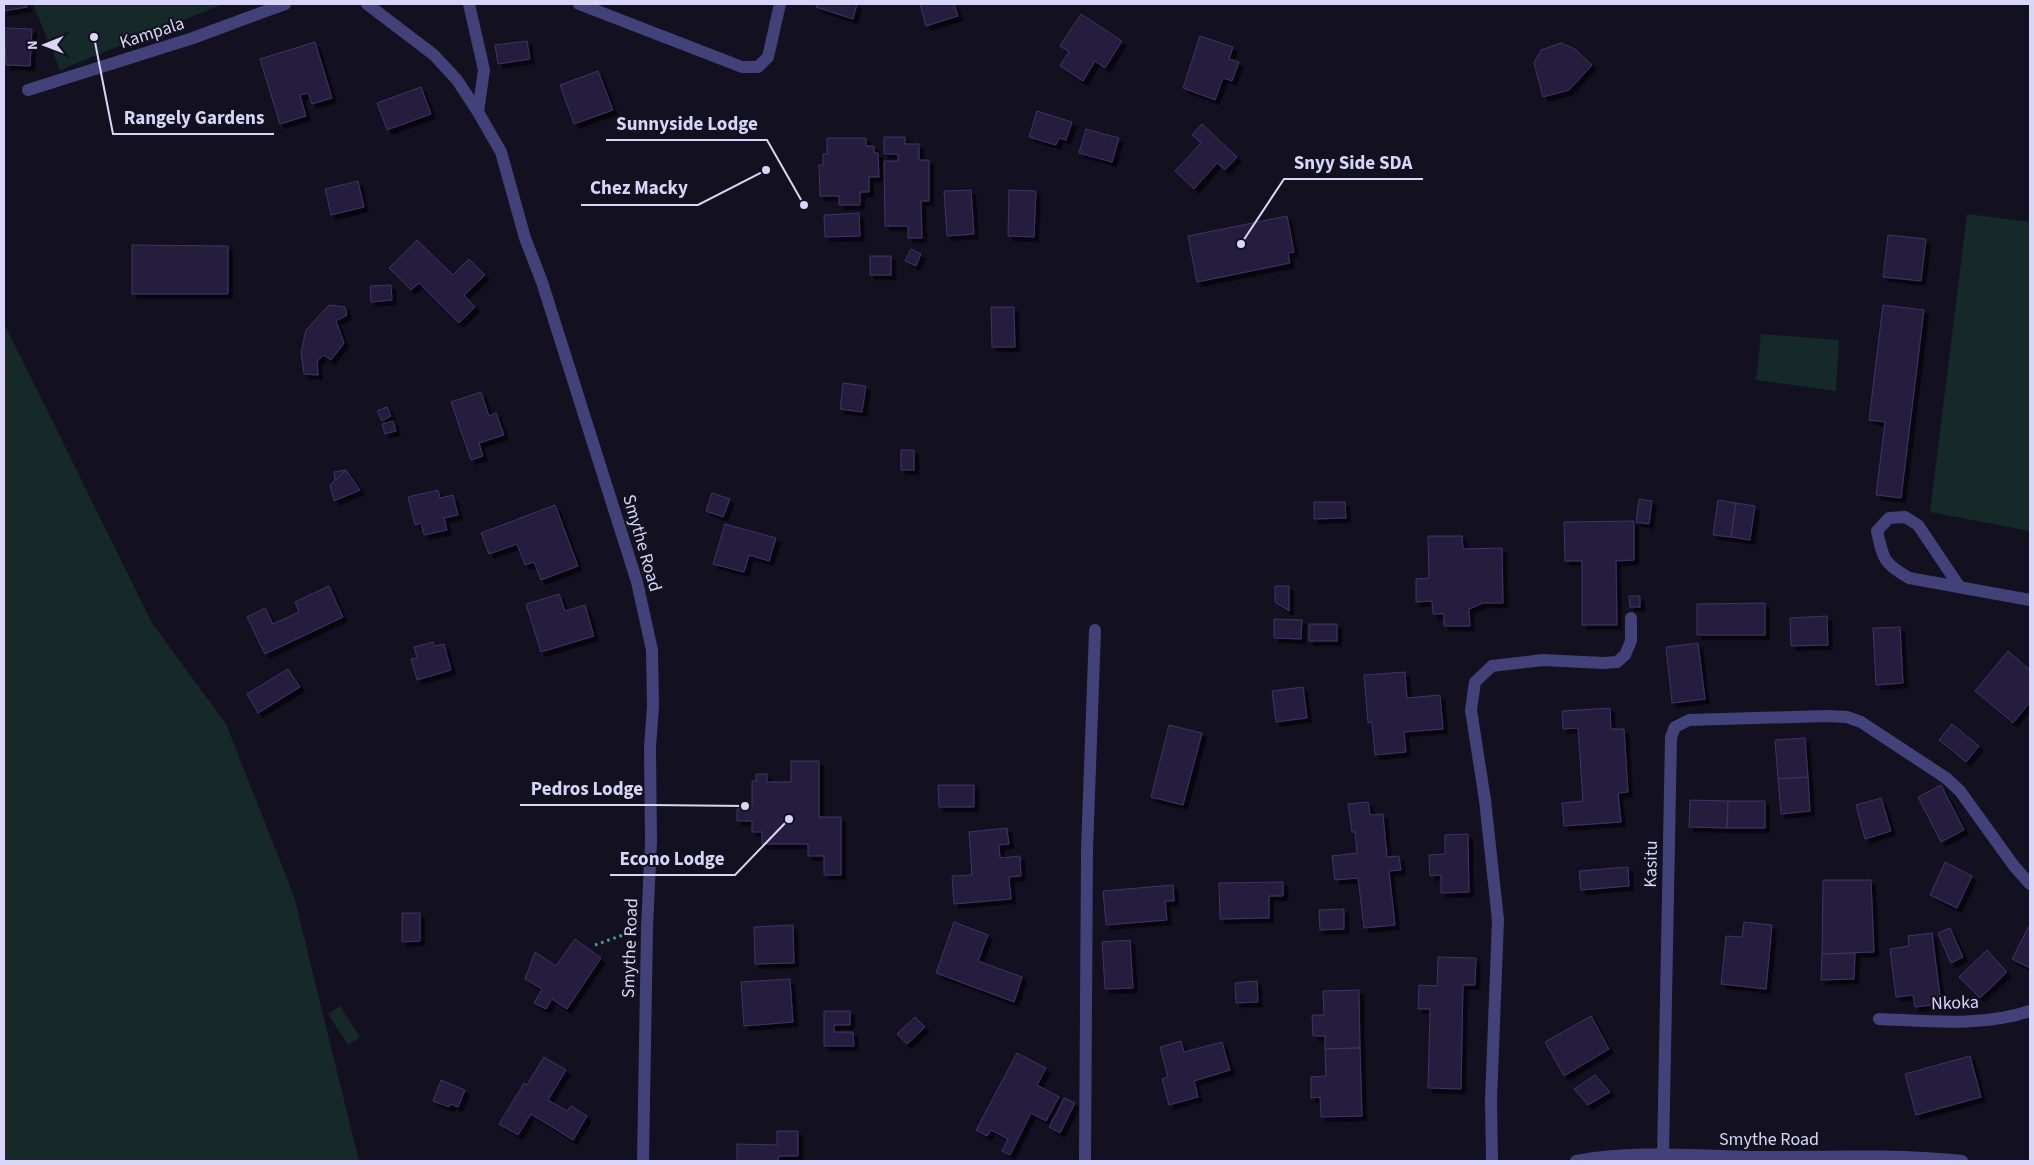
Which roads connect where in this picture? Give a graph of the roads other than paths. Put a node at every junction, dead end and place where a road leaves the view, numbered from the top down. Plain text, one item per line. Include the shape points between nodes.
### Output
1 (285, 4) edge
2 (367, 4) edge
3 (469, 4) edge
4 (579, 4) edge
5 (780, 4) edge
6 (28, 90) dead end
7 (478, 112) junction
8 (1959, 586) junction
9 (2030, 600) edge
10 (1631, 618) dead end
11 (1095, 630) dead end
12 (2030, 884) edge
13 (2030, 1011) edge
14 (1879, 1018) dead end
15 (1663, 1156) junction
16 (643, 1161) edge
17 (1084, 1161) edge
18 (1492, 1161) edge
19 (1576, 1161) edge
20 (1962, 1161) edge

1 - 6 street, Kampala via 193,38
2 - 7 street, Smythe Road via 434,55 457,80
3 - 7 street via 484,70
4 - 5 street via 742,67 758,67 768,57
7 - 16 street, Smythe Road via 506,168 525,238 542,282 637,582 652,650
8 - 8 street via 1910,578 1892,569 1881,553 1877,531 1889,518 1904,517 1918,525
8 - 9 street
10 - 18 street via 1631,641 1626,655 1617,662 1543,660 1492,666 1475,682 1471,710 1498,920 1491,1100
11 - 17 street via 1087,850
12 - 15 street, Kasitu via 1960,791 1946,778 1861,722 1827,716 1689,720 1675,727 1671,737
13 - 14 street, Nkoka via 1954,1023
15 - 19 street, Smythe Road via 1600,1156
15 - 20 street, Smythe Road

